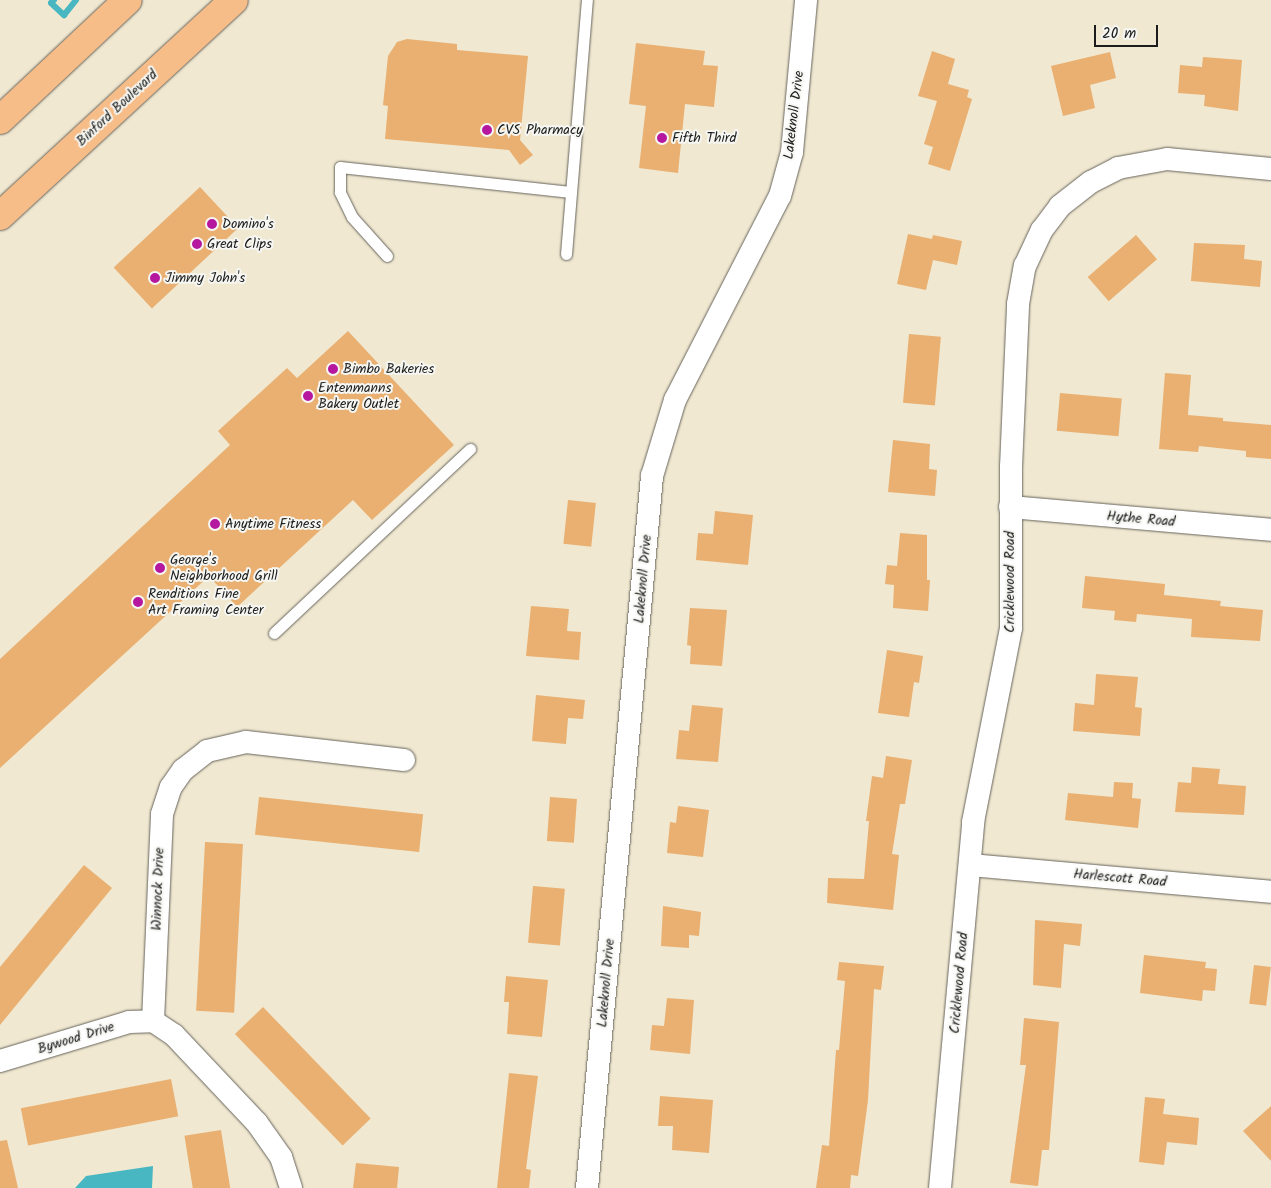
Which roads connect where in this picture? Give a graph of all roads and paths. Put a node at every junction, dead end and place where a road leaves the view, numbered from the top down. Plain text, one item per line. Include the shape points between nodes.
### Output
1 (128, 0) edge
2 (234, 0) edge
3 (587, 0) edge
4 (806, 0) edge
5 (0, 120) edge
6 (1271, 168) edge
7 (571, 192) junction
8 (0, 216) edge
9 (566, 254) dead end
10 (387, 256) dead end
11 (470, 449) dead end
12 (1010, 507) junction
13 (1271, 530) edge
14 (274, 633) dead end
15 (404, 760) dead end
16 (970, 864) junction
17 (1271, 892) edge
18 (152, 1021) junction
19 (0, 1061) edge
20 (291, 1188) edge
21 (587, 1188) edge
22 (940, 1188) edge

1 - 5 main road
2 - 8 main road, Binford Boulevard
3 - 7 lane
4 - 21 street, Lakeknoll Drive via 792,152 780,196 675,400 652,476
6 - 12 street, Cricklewood Road via 1166,159 1147,161 1100,176 1054,213 1034,245 1021,285
7 - 9 lane
7 - 10 lane via 340,168 340,192 352,218
11 - 14 lane
12 - 13 street, Hythe Road
12 - 16 street, Cricklewood Road via 1011,628 973,822
15 - 18 street, Winnock Drive via 246,742 207,751 183,770 171,786 162,814
16 - 17 street, Harlescott Road
16 - 22 street, Cricklewood Road
18 - 19 street, Bywood Drive via 129,1022
18 - 20 street via 170,1031 257,1123 281,1157

